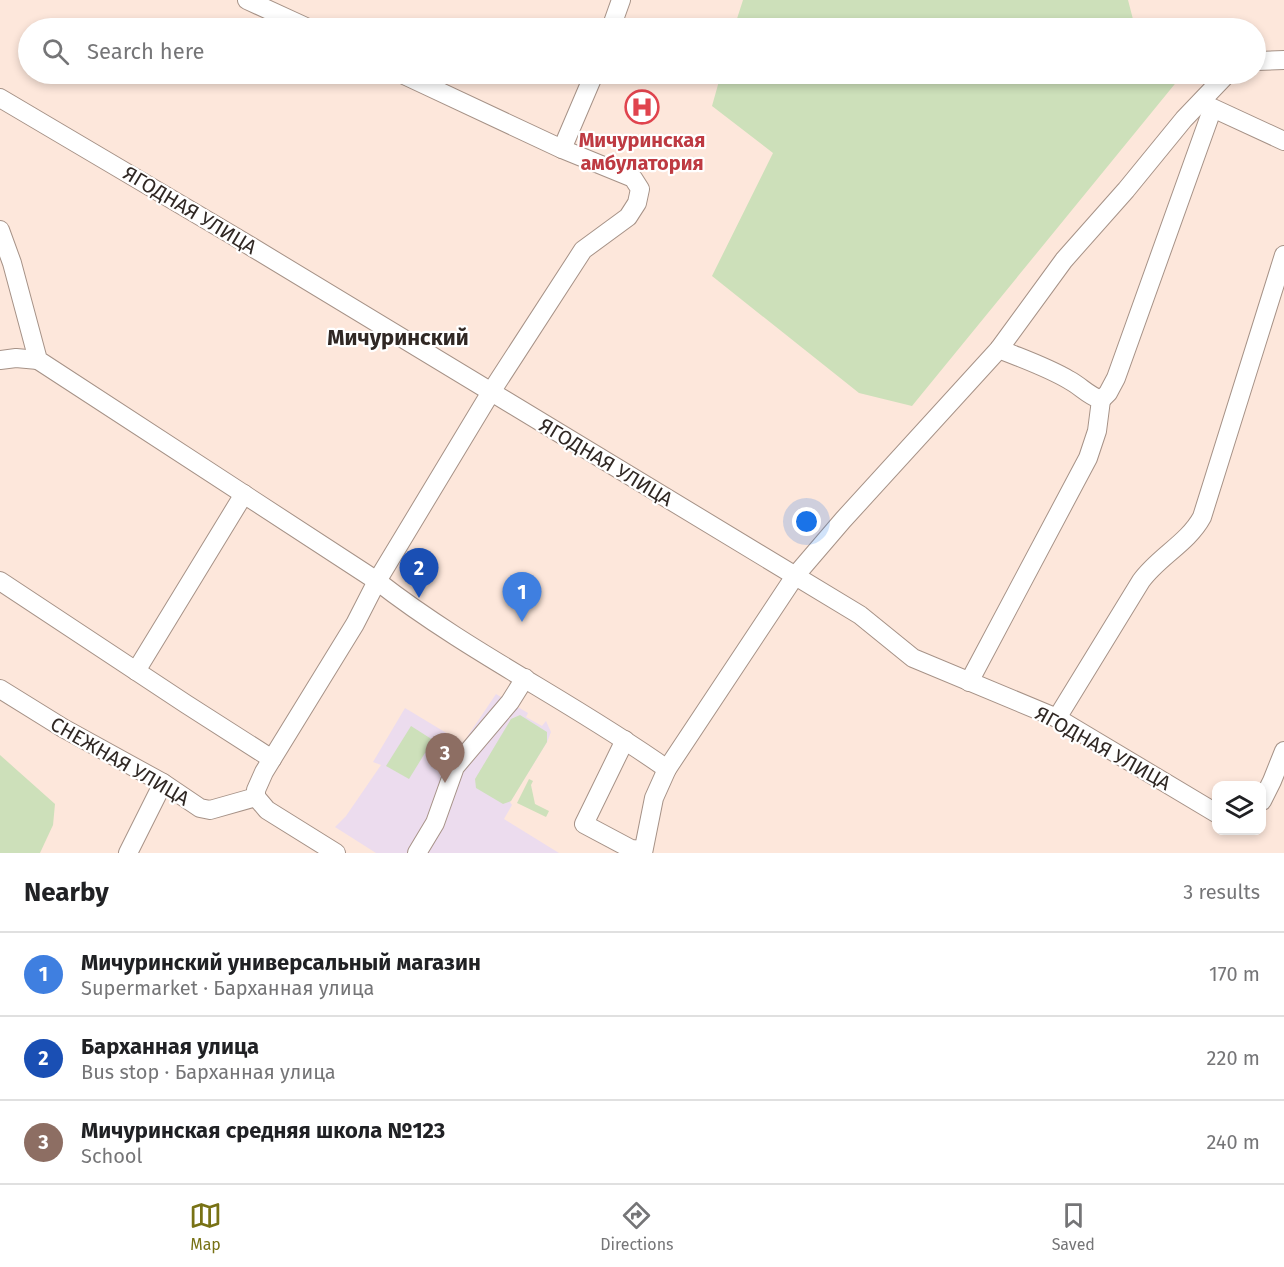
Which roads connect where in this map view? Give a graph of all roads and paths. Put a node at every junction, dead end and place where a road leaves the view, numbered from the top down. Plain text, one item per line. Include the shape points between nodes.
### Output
1 (247, 0) edge
2 (621, 0) edge
3 (286, 18) edge
4 (615, 18) edge
5 (1284, 60) edge
6 (1266, 61) edge
7 (423, 84) edge
8 (590, 84) edge
9 (1221, 84) edge
10 (0, 98) edge
11 (1207, 106) junction
12 (1284, 141) edge
13 (562, 149) junction
14 (0, 230) edge
15 (1284, 255) edge
16 (12, 263) junction
17 (0, 281) edge
18 (999, 349) junction
19 (0, 360) edge
20 (38, 360) junction
21 (491, 392) junction
22 (1101, 400) junction
23 (244, 494) junction
24 (795, 576) junction
25 (0, 581) edge
26 (377, 581) junction
27 (136, 672) junction
28 (525, 678) junction
29 (969, 682) junction
30 (0, 689) edge
31 (1057, 718) junction
32 (626, 740) junction
33 (1284, 752) edge
34 (272, 759) junction
35 (667, 770) junction
36 (163, 783) junction
37 (1266, 793) edge
38 (256, 797) junction
39 (1212, 811) edge
40 (643, 852) edge
41 (128, 853) edge
42 (336, 853) edge
43 (417, 853) edge

1 - 3 street
2 - 4 street
5 - 6 street
7 - 13 street
8 - 13 street
9 - 11 street
10 - 21 street, ЯГОДНАЯ УЛИЦА
11 - 12 street
11 - 18 street via 1185,119 1064,260
11 - 22 street via 1116,378
13 - 21 street via 633,178 640,189 637,203 628,217 583,250
14 - 16 street
15 - 31 street via 1202,517 1189,534 1151,567
16 - 17 street
16 - 20 street
18 - 22 street via 1046,367
18 - 24 street
19 - 20 street
20 - 23 street
21 - 24 street, ЯГОДНАЯ УЛИЦА
21 - 26 street
22 - 29 street via 1089,458
23 - 26 street
23 - 27 street
24 - 29 street, ЯГОДНАЯ УЛИЦА via 860,615 913,658
24 - 35 street
25 - 27 street
26 - 28 street via 420,613
26 - 34 street via 356,624
27 - 34 street
28 - 32 street
28 - 43 street via 510,702 455,767 435,823
29 - 31 street, ЯГОДНАЯ УЛИЦА
30 - 36 street, СНЕЖНАЯ УЛИЦА
31 - 39 street, ЯГОДНАЯ УЛИЦА
32 - 35 street
32 - 40 street via 584,824
33 - 37 street
34 - 38 street via 258,783
35 - 40 street via 654,798
36 - 38 street, СНЕЖНАЯ УЛИЦА via 200,808 210,810
36 - 41 street
38 - 42 street via 267,810

